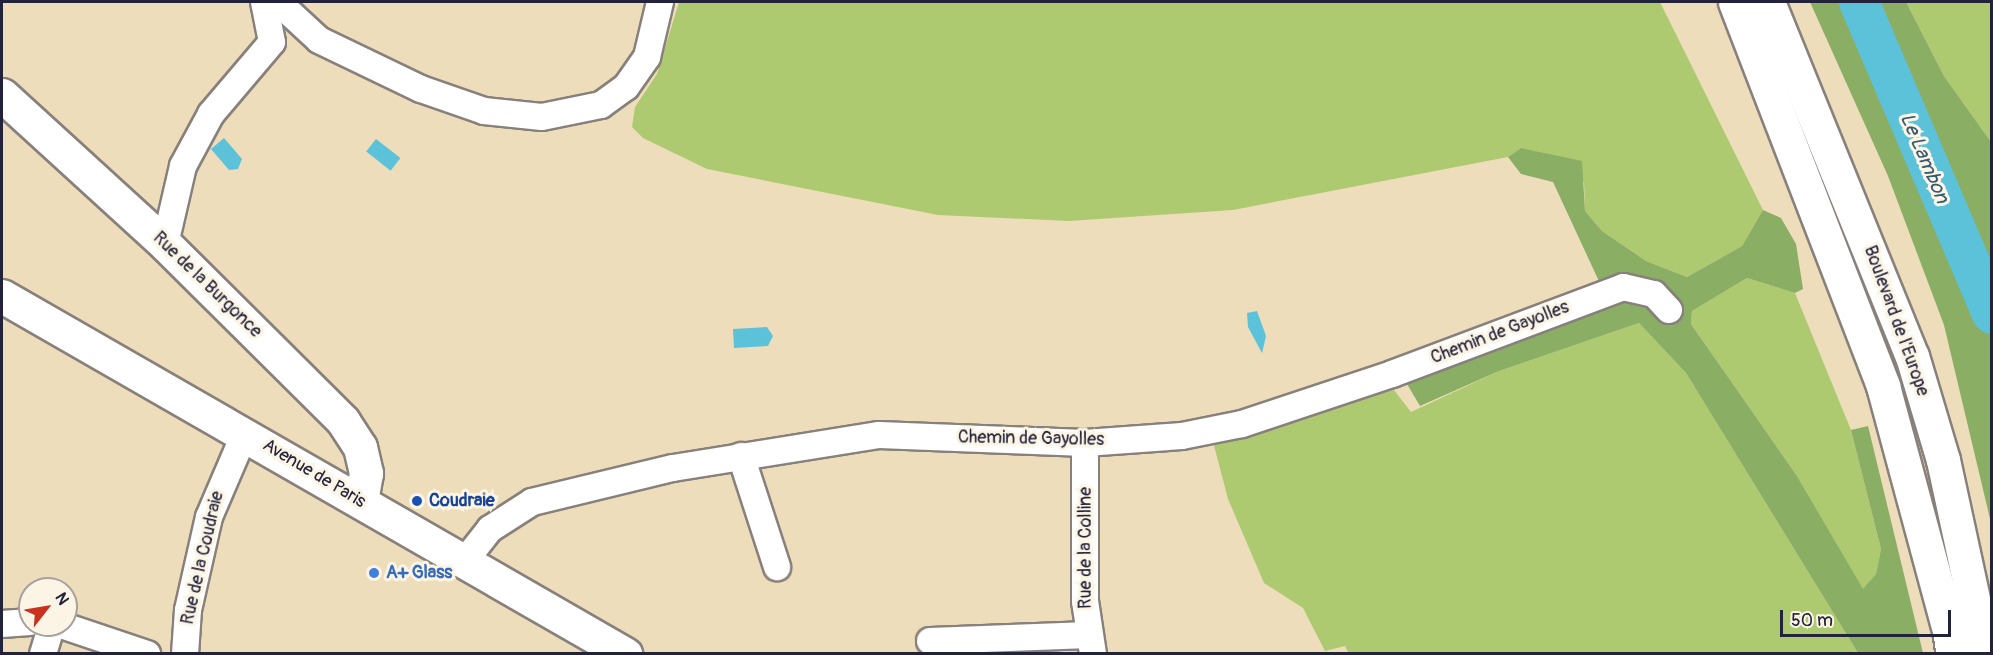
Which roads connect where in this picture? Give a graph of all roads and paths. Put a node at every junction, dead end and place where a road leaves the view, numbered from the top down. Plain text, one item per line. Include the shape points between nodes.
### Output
1 (264, 2) edge
2 (278, 2) edge
3 (660, 2) edge
4 (1735, 2) edge
5 (1768, 2) edge
6 (2, 95) edge
7 (165, 244) junction
8 (2, 296) edge
9 (1669, 310) dead end
10 (245, 433) junction
11 (1085, 443) junction
12 (741, 456) junction
13 (362, 502) junction
14 (464, 562) junction
15 (777, 567) dead end
16 (18, 623) edge
17 (2, 624) edge
18 (78, 631) edge
19 (48, 637) edge
20 (930, 641) dead end
21 (1091, 644) edge
22 (1951, 646) edge
23 (43, 654) edge
24 (147, 654) edge
25 (185, 654) edge
26 (625, 654) edge
27 (1985, 654) edge

1 - 7 street via 272,42 211,114 183,166
2 - 3 street via 319,40 421,89 484,111 542,117 601,105 626,87 647,57
4 - 22 main road, Boulevard de l'Europe via 1883,386
5 - 27 main road, Boulevard de l'Europe via 1912,356 1943,460
6 - 7 main road, Rue de la Burgonce
7 - 13 main road, Rue de la Burgonce via 343,421 360,447 366,473
8 - 10 main road, Avenue de Paris
9 - 11 street, Chemin de Gayolles via 1654,294 1623,287 1242,424 1182,436
10 - 13 main road, Avenue de Paris
10 - 25 street, Rue de la Coudraie via 209,517 188,610
11 - 12 street, Chemin de Gayolles via 879,435
11 - 21 street, Rue de la Colline
12 - 14 street, Chemin de Gayolles via 553,494 497,523
12 - 15 street
13 - 14 main road, Avenue de Paris
14 - 26 main road, Avenue de Paris
16 - 17 street
18 - 24 street
19 - 23 street
20 - 21 street

